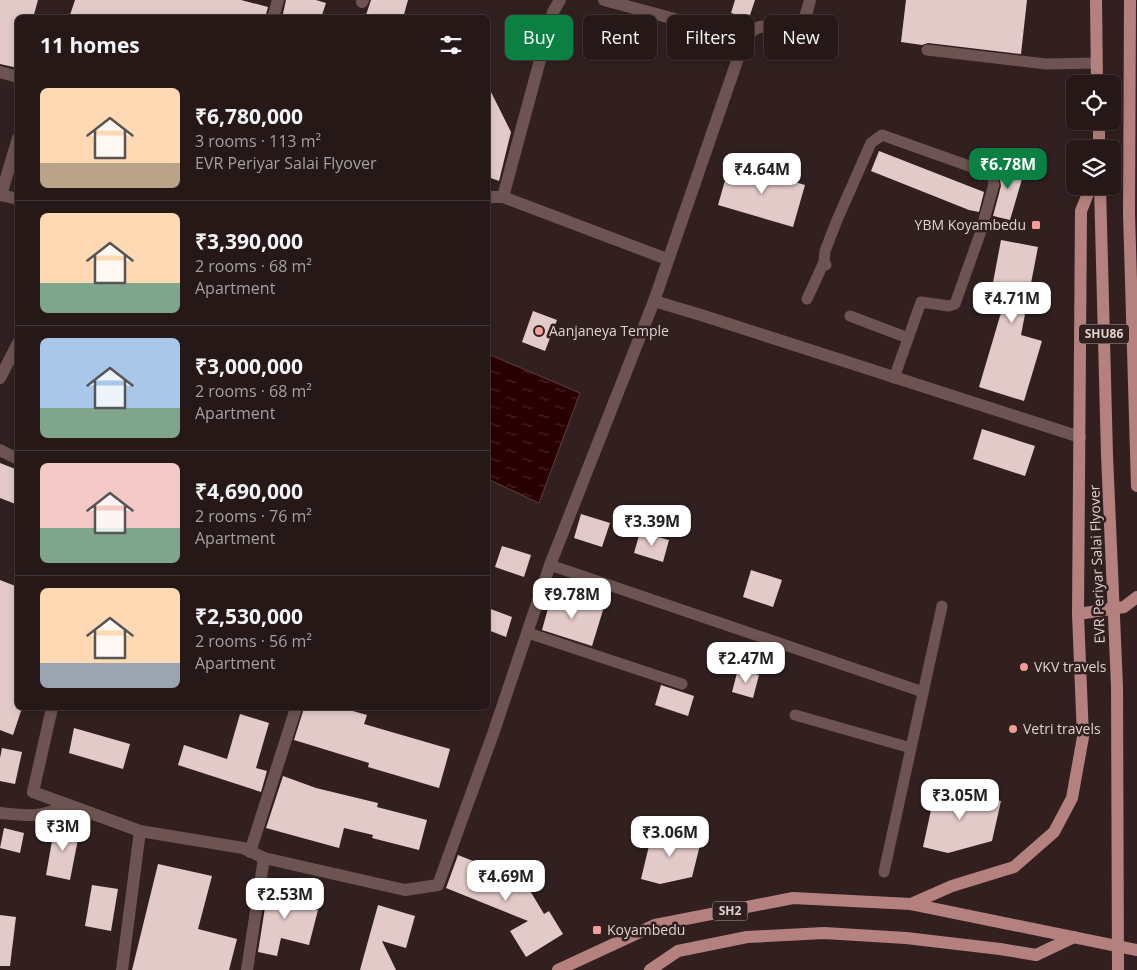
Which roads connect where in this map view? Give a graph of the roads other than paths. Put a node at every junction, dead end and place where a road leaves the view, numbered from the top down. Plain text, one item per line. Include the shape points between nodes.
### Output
1 (278, 0) edge
2 (560, 0) edge
3 (604, 0) edge
4 (810, 0) edge
5 (1096, 0) edge
6 (1130, 0) edge
7 (274, 15) edge
8 (667, 17) edge
9 (754, 30) edge
10 (927, 50) dead end
11 (1133, 53) edge
12 (737, 60) edge
13 (1097, 63) junction
14 (0, 72) edge
15 (1097, 75) edge
16 (15, 76) edge
17 (15, 148) edge
18 (1133, 180) edge
19 (0, 195) edge
20 (1087, 195) edge
21 (1100, 195) edge
22 (503, 197) junction
23 (15, 198) edge
24 (490, 198) edge
25 (667, 259) junction
26 (807, 299) dead end
27 (654, 301) junction
28 (850, 316) dead end
29 (908, 338) junction
30 (15, 349) edge
31 (0, 378) edge
32 (894, 378) junction
33 (1080, 437) junction
34 (0, 450) edge
35 (15, 458) edge
36 (1137, 486) edge
37 (550, 565) junction
38 (1137, 597) edge
39 (942, 606) dead end
40 (1078, 614) junction
41 (528, 632) junction
42 (682, 684) dead end
43 (923, 692) junction
44 (52, 710) edge
45 (295, 710) edge
46 (795, 715) dead end
47 (911, 748) junction
48 (67, 805) junction
49 (0, 813) edge
50 (140, 831) junction
51 (250, 852) junction
52 (264, 858) junction
53 (884, 872) dead end
54 (911, 904) junction
55 (1074, 937) junction
56 (1137, 950) edge
57 (122, 970) edge
58 (247, 970) edge
59 (558, 970) edge
60 (650, 970) edge
61 (1118, 970) edge

1 - 7 street
2 - 22 street via 553,12
3 - 8 street
4 - 9 street via 799,27 787,32 764,26
5 - 13 main road
6 - 11 main road, SHU86
10 - 13 lane via 1046,64
11 - 18 main road, SHU86
12 - 25 street
13 - 15 main road
14 - 16 street
17 - 19 street
18 - 36 main road, SHU86 via 1129,213
19 - 23 street
20 - 33 main road via 1081,211
21 - 61 main road, EVR Periyar Salai Flyover / SHU86, bridge via 1117,686
22 - 24 street
22 - 25 street
25 - 27 street
26 - 29 lane via 825,263 825,251 870,142 882,135 992,176 994,184 981,231 955,304 922,302
27 - 32 street
27 - 37 street
28 - 29 lane
29 - 32 lane
30 - 31 street
32 - 33 street
33 - 40 main road
34 - 35 street
37 - 41 street
37 - 43 lane
38 - 40 main road via 1124,607
39 - 43 lane
40 - 54 main road via 1083,737 1072,798 1054,832 1014,867 952,886
41 - 42 lane
41 - 52 street via 438,885 405,890
43 - 47 lane
44 - 48 street via 32,792
45 - 51 street
46 - 47 lane
47 - 53 lane
48 - 49 street via 49,813 29,816
48 - 50 street
50 - 51 street via 243,848
50 - 57 street
51 - 52 street
52 - 58 street
54 - 55 main road, SH2
54 - 59 main road, SH2 via 793,898 655,925
55 - 56 main road, SH2
55 - 60 main road via 1036,955 906,938 824,933 747,937 678,951

